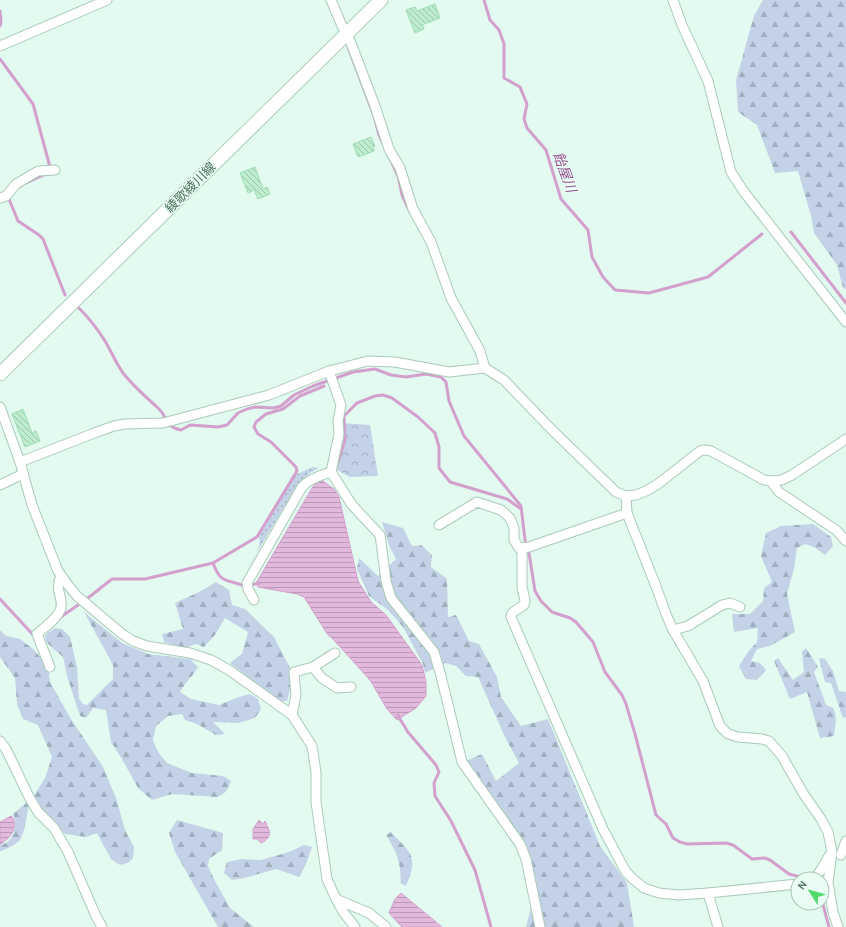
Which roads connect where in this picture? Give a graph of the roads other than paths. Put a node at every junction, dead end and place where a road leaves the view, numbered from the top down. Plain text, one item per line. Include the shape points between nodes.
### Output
1 (107, 0) edge
2 (331, 0) edge
3 (380, 0) edge
4 (673, 0) edge
5 (346, 34) junction
6 (0, 46) edge
7 (51, 170) dead end
8 (0, 198) edge
9 (846, 322) edge
10 (486, 368) junction
11 (0, 374) edge
12 (331, 376) junction
13 (0, 407) edge
14 (846, 439) edge
15 (20, 462) junction
16 (331, 472) junction
17 (23, 474) junction
18 (771, 481) junction
19 (0, 486) edge
20 (626, 496) junction
21 (627, 513) junction
22 (439, 525) dead end
23 (846, 541) edge
24 (526, 548) junction
25 (61, 576) junction
26 (254, 600) dead end
27 (740, 607) dead end
28 (673, 630) junction
29 (335, 653) dead end
30 (50, 667) dead end
31 (313, 667) junction
32 (351, 687) dead end
33 (292, 715) junction
34 (0, 741) edge
35 (846, 840) edge
36 (832, 852) junction
37 (844, 855) edge
38 (820, 871) edge
39 (790, 885) edge
40 (708, 893) junction
41 (336, 898) junction
42 (102, 927) edge
43 (355, 927) edge
44 (386, 927) edge
45 (540, 927) edge
46 (718, 927) edge
47 (838, 927) edge

1 - 6 street
2 - 5 street
3 - 5 main road, 綾歌綾川線
4 - 9 street via 708,80 731,172
5 - 10 street via 389,149 400,168 413,208 431,242 452,298 480,351
5 - 11 main road, 綾歌綾川線
7 - 8 street via 38,171 16,184 6,196
10 - 12 street via 449,372 395,362 368,361
10 - 20 street via 504,380 616,492
12 - 15 street via 166,422 114,426
12 - 16 street via 341,405 339,434
13 - 15 street
14 - 18 street via 792,475 782,480
15 - 17 street
16 - 26 street via 319,475 302,487 247,582
16 - 45 street via 352,505 380,535 386,581 391,598 434,652 462,762 520,844 526,859
17 - 19 street
17 - 25 street via 32,505
18 - 20 street via 764,480 711,451 704,450 658,484 636,495
18 - 23 street via 779,492 836,530
20 - 21 street
21 - 24 street
21 - 28 street
22 - 24 street via 477,502 501,510 510,518 514,528 514,540 519,548
24 - 40 street via 522,586 525,601 524,605 510,617 618,859 626,872 644,888 666,894
25 - 30 street via 57,584 60,609 38,636
25 - 33 street via 78,596 133,641 147,646 190,653 210,660 229,670
27 - 28 street via 730,603 722,605 688,626
28 - 36 street via 703,681 720,726 728,734 769,741 782,756 803,793 822,819
29 - 31 street
31 - 32 street via 322,678 337,688
31 - 33 street via 294,672 296,695
33 - 41 street via 312,746 316,772 316,802 327,879
34 - 42 street via 38,812 54,828 68,852
35 - 37 street
36 - 37 street
36 - 38 street
36 - 47 street via 828,883
39 - 40 street
40 - 46 street
41 - 43 street
41 - 44 street via 369,913

